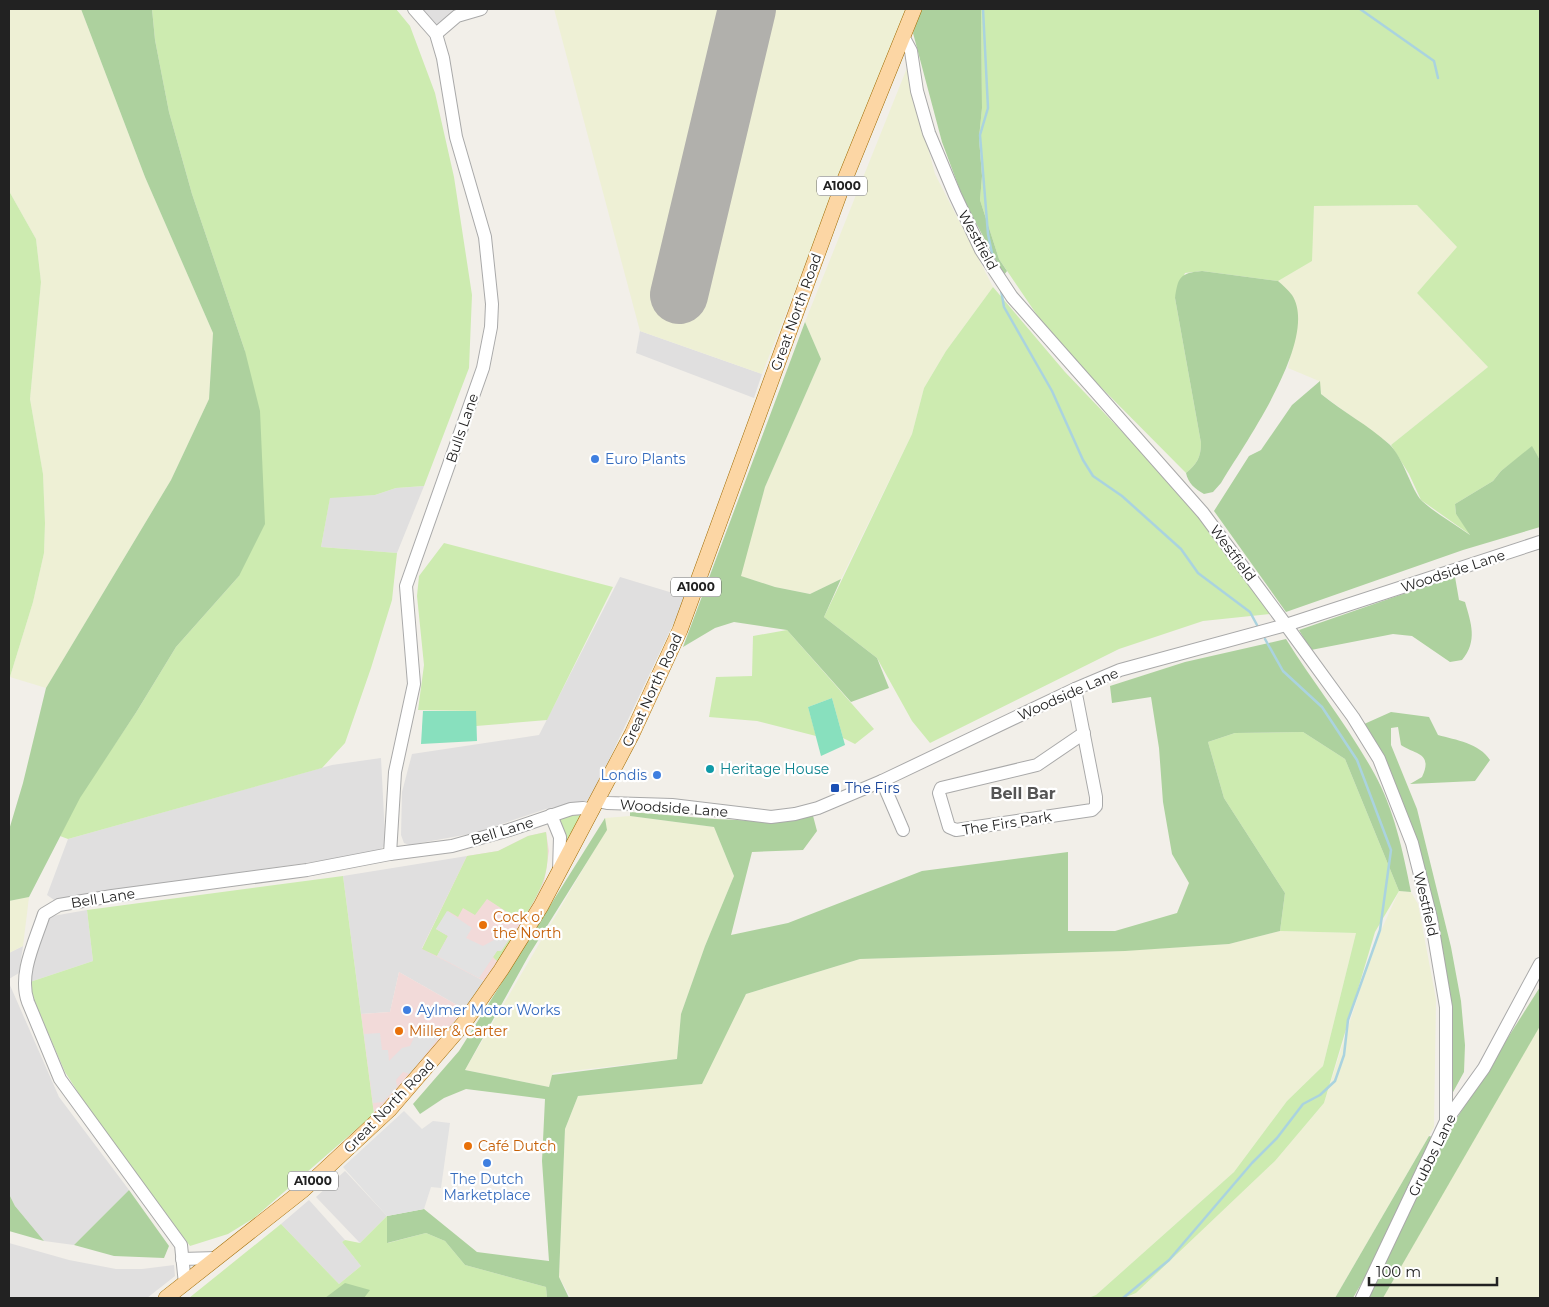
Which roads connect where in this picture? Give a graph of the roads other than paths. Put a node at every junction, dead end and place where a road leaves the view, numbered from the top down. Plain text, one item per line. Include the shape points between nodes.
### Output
1 (414, 9) edge
2 (481, 9) edge
3 (914, 9) edge
4 (436, 34) junction
5 (903, 36) junction
6 (1540, 542) edge
7 (1286, 624) junction
8 (1075, 689) junction
9 (1084, 733) junction
10 (882, 781) junction
11 (596, 806) junction
12 (552, 815) junction
13 (903, 830) dead end
14 (390, 854) junction
15 (559, 874) junction
16 (1540, 964) edge
17 (1446, 1121) junction
18 (217, 1258) junction
19 (182, 1259) junction
20 (185, 1284) junction
21 (166, 1298) edge
22 (1362, 1298) edge

1 - 4 street, Bulls Lane
2 - 4 street via 457,16
3 - 5 main road, Great North Road / A1000
4 - 14 street, Bulls Lane via 456,137 485,237 492,304 491,327 472,402 406,586 414,684 395,772
5 - 7 street, Westfield via 911,51 917,91 929,133 982,250 1012,298 1203,513
5 - 11 main road, Great North Road / A1000 via 833,211 680,630 657,684
6 - 7 street, Woodside Lane
7 - 8 street, Woodside Lane via 1120,670
7 - 17 street, Westfield via 1378,759 1412,843 1431,918 1446,1007
8 - 9 street, The Firs Park
8 - 10 street, Woodside Lane
9 - 9 street, The Firs Park via 1096,798 1096,806 1092,810 956,830 950,827 939,793 941,788 1037,765
10 - 11 street, Woodside Lane via 818,808 771,817 672,806 608,803
10 - 13 street
11 - 12 street, Bell Lane
11 - 15 main road, Great North Road / A1000
12 - 14 street, Bell Lane via 480,839
12 - 15 street, Bell Lane via 560,838
14 - 19 street, Bell Lane via 307,870 112,896 59,906 44,914 26,972 24,990 28,1002 60,1079 164,1220 180,1245
15 - 18 main road, Great North Road / A1000 via 492,984 413,1084 303,1190
16 - 17 street, Grubbs Lane via 1484,1068
17 - 22 street, Grubbs Lane
18 - 19 street
18 - 20 main road, Great North Road / A1000
19 - 20 street, Bell Lane
20 - 21 main road, Great North Road / A1000

